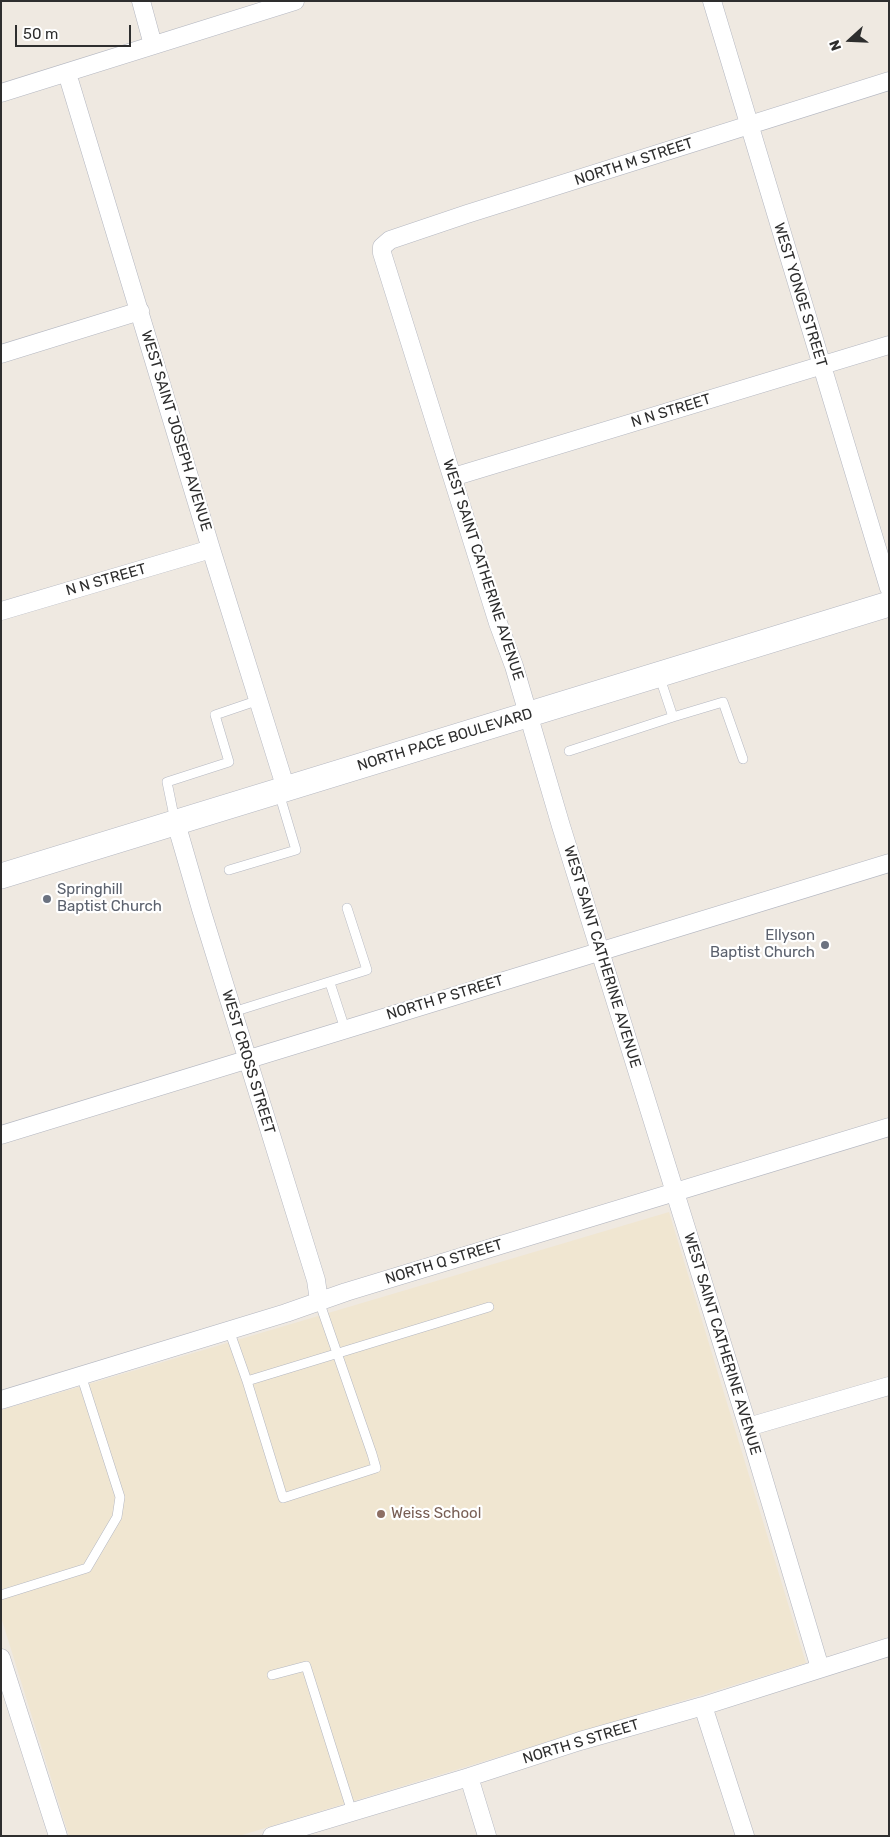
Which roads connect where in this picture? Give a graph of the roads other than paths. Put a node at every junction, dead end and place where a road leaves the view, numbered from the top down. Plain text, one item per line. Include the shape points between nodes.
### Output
1 (141, 1) edge
2 (295, 1) edge
3 (712, 1) edge
4 (153, 45) junction
5 (67, 73) junction
6 (889, 81) edge
7 (1, 93) edge
8 (749, 125) junction
9 (382, 247) joint
10 (140, 311) junction
11 (889, 345) edge
12 (1, 354) edge
13 (821, 366) junction
14 (453, 477) junction
15 (211, 549) junction
16 (889, 588) edge
17 (889, 604) edge
18 (1, 611) edge
19 (658, 675) junction
20 (258, 700) junction
21 (529, 715) junction
22 (673, 717) junction
23 (569, 751) dead end
24 (743, 759) dead end
25 (283, 790) junction
26 (176, 823) junction
27 (889, 863) edge
28 (229, 870) dead end
29 (1, 876) edge
30 (347, 908) dead end
31 (601, 951) junction
32 (330, 983) junction
33 (233, 1012) junction
34 (345, 1029) junction
35 (248, 1059) junction
36 (889, 1127) edge
37 (1, 1135) edge
38 (675, 1191) junction
39 (319, 1301) junction
40 (489, 1307) dead end
41 (230, 1330) junction
42 (338, 1354) junction
43 (81, 1375) junction
44 (248, 1381) junction
45 (889, 1386) edge
46 (1, 1400) edge
47 (748, 1427) junction
48 (1, 1595) edge
49 (889, 1647) edge
50 (1, 1658) edge
51 (820, 1668) junction
52 (272, 1675) dead end
53 (703, 1706) junction
54 (469, 1777) junction
55 (352, 1812) junction
56 (58, 1836) edge
57 (272, 1836) edge
58 (487, 1836) edge
59 (745, 1836) edge

1 - 4 street
2 - 4 street
3 - 8 street, WEST YONGE STREET
4 - 5 street
5 - 7 street
5 - 10 street, WEST SAINT JOSEPH AVENUE
6 - 8 street, NORTH M STREET
8 - 9 street, NORTH M STREET via 467,214 390,240
8 - 13 street, WEST YONGE STREET
9 - 14 street, WEST SAINT CATHERINE AVENUE
10 - 12 street
10 - 15 street, WEST SAINT JOSEPH AVENUE
11 - 13 street, N N STREET
13 - 14 street, N N STREET
13 - 16 street, WEST YONGE STREET
14 - 21 street, WEST SAINT CATHERINE AVENUE
15 - 18 street, N N STREET
15 - 20 street, WEST SAINT JOSEPH AVENUE
17 - 19 main road, NORTH PACE BOULEVARD
19 - 21 main road, NORTH PACE BOULEVARD
19 - 22 lane
20 - 25 street, WEST SAINT JOSEPH AVENUE
20 - 26 lane via 215,715 229,762 166,782
21 - 25 main road, NORTH PACE BOULEVARD
21 - 31 street, WEST SAINT CATHERINE AVENUE
22 - 23 lane
22 - 24 lane via 723,702
25 - 26 main road, NORTH PACE BOULEVARD
25 - 28 lane via 296,850
26 - 29 main road, NORTH PACE BOULEVARD
26 - 33 street, WEST CROSS STREET
27 - 31 street, NORTH P STREET
30 - 32 lane via 367,970
31 - 34 street, NORTH P STREET
31 - 38 street, WEST SAINT CATHERINE AVENUE
32 - 33 lane
32 - 34 lane
33 - 35 street, WEST CROSS STREET
34 - 35 street, NORTH P STREET
35 - 37 street, NORTH P STREET
35 - 39 street, WEST CROSS STREET via 316,1280
36 - 38 street, NORTH Q STREET
38 - 39 street, NORTH Q STREET
38 - 47 street, WEST SAINT CATHERINE AVENUE
39 - 41 street, NORTH Q STREET
39 - 42 lane
40 - 42 lane
41 - 43 street, NORTH Q STREET
41 - 44 lane
42 - 44 lane
42 - 44 lane via 376,1468 283,1498
43 - 46 street, NORTH Q STREET
43 - 48 lane via 120,1497 117,1517 87,1568
45 - 47 street
47 - 51 street, WEST SAINT CATHERINE AVENUE
49 - 51 street, NORTH S STREET
50 - 56 street
51 - 53 street, NORTH S STREET
52 - 55 lane via 306,1666
53 - 54 street, NORTH S STREET
53 - 59 street
54 - 55 street, NORTH S STREET
54 - 58 street
55 - 57 street, NORTH S STREET

